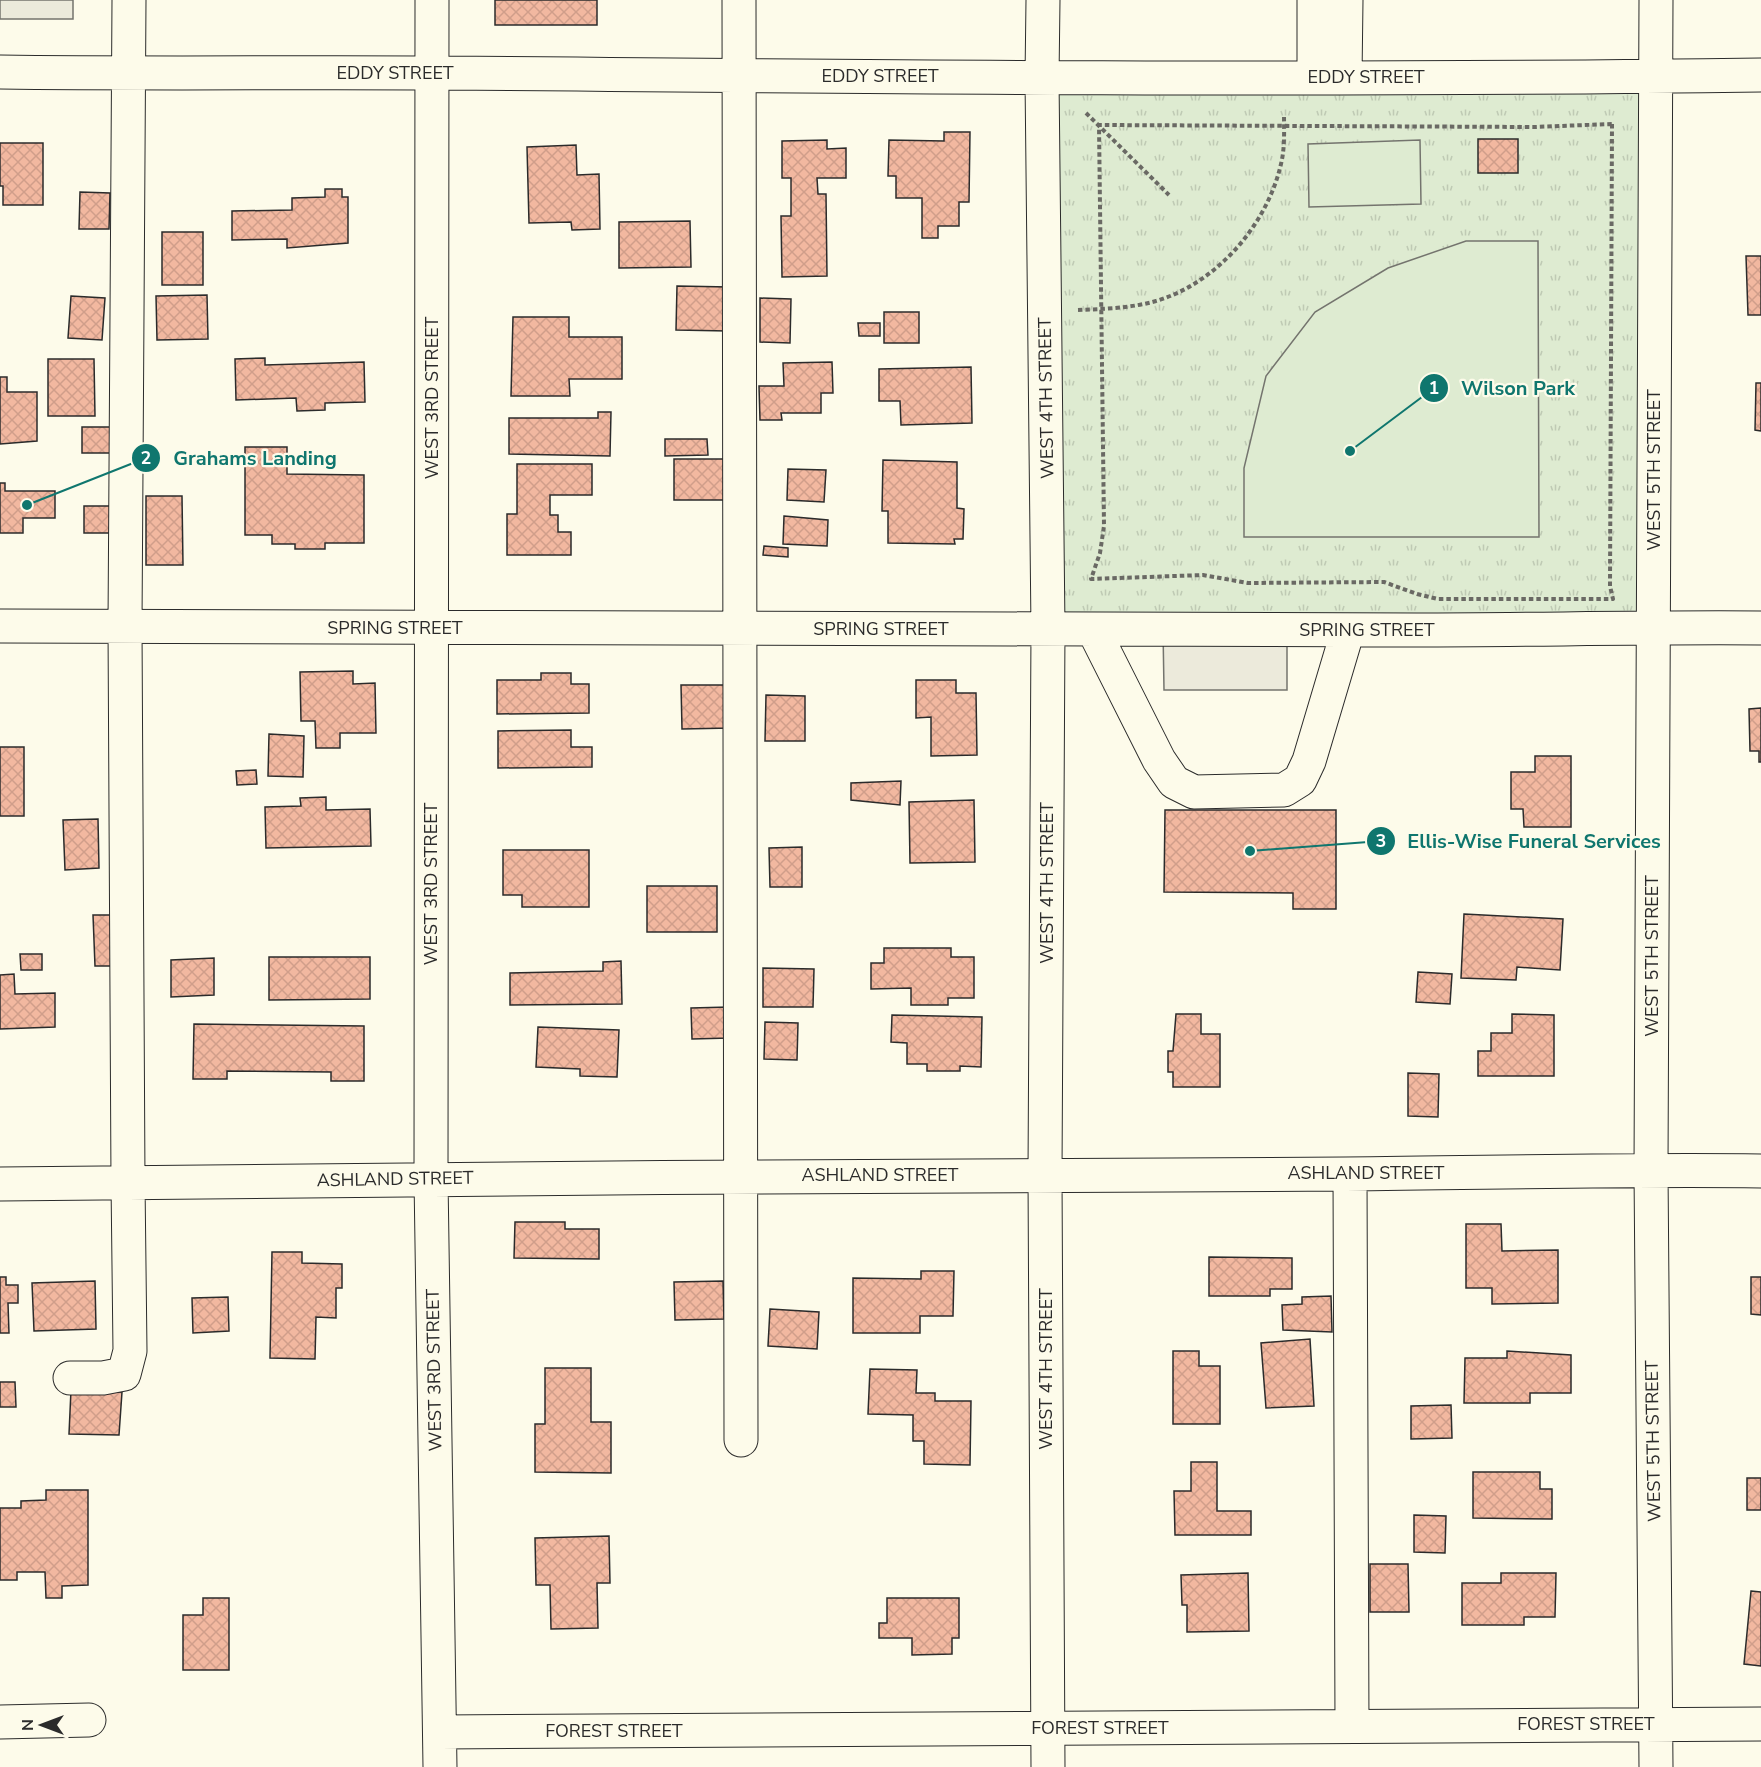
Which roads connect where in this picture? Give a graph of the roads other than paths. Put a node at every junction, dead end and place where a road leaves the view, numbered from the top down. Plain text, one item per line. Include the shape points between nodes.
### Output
1 (129, 0) edge
2 (432, 0) edge
3 (739, 0) edge
4 (1043, 0) edge
5 (1314, 0) edge
6 (1346, 0) edge
7 (1656, 0) edge
8 (0, 72) edge
9 (433, 73) junction
10 (129, 74) junction
11 (740, 75) junction
12 (1761, 75) edge
13 (1315, 77) junction
14 (1655, 77) junction
15 (1042, 78) junction
16 (0, 626) edge
17 (125, 627) junction
18 (1654, 627) junction
19 (431, 628) junction
20 (1761, 628) edge
21 (739, 629) junction
22 (1048, 629) junction
23 (1094, 629) junction
24 (1348, 630) junction
25 (1651, 1170) junction
26 (1761, 1171) edge
27 (1045, 1174) junction
28 (1350, 1174) junction
29 (741, 1176) junction
30 (431, 1179) junction
31 (128, 1182) junction
32 (0, 1184) edge
33 (70, 1378) dead end
34 (741, 1440) dead end
35 (89, 1720) dead end
36 (0, 1722) edge
37 (1655, 1724) junction
38 (1761, 1724) edge
39 (1352, 1726) junction
40 (1048, 1728) junction
41 (440, 1732) junction
42 (440, 1767) edge
43 (1048, 1767) edge
44 (1656, 1767) edge

1 - 10 street
2 - 9 street, WEST 3RD STREET
3 - 11 street
4 - 15 street, WEST 4TH STREET
5 - 13 street
6 - 13 street
7 - 14 street, WEST 5TH STREET
8 - 10 street, EDDY STREET
9 - 10 street, EDDY STREET
9 - 11 street, EDDY STREET
9 - 19 street, WEST 3RD STREET
10 - 17 street
11 - 15 street, EDDY STREET
11 - 21 street
12 - 14 street, EDDY STREET
13 - 14 street, EDDY STREET
13 - 15 street, EDDY STREET
14 - 18 street, WEST 5TH STREET
15 - 22 street, WEST 4TH STREET
16 - 17 street, SPRING STREET
17 - 19 street, SPRING STREET
17 - 31 street
18 - 20 street, SPRING STREET
18 - 24 street, SPRING STREET
18 - 25 street, WEST 5TH STREET
19 - 21 street, SPRING STREET
19 - 30 street, WEST 3RD STREET
21 - 22 street, SPRING STREET
21 - 29 street
22 - 23 street, SPRING STREET
22 - 27 street, WEST 4TH STREET
23 - 24 street, SPRING STREET
23 - 24 street via 1159,760 1174,782 1194,792 1284,790 1300,780
25 - 26 street, ASHLAND STREET
25 - 28 street, ASHLAND STREET
25 - 37 street, WEST 5TH STREET
27 - 28 street, ASHLAND STREET
27 - 29 street, ASHLAND STREET
27 - 40 street, WEST 4TH STREET
28 - 39 street
29 - 30 street, ASHLAND STREET
29 - 34 street
30 - 31 street, ASHLAND STREET
30 - 41 street, WEST 3RD STREET
31 - 32 street, ASHLAND STREET
31 - 33 street via 130,1352 124,1374
35 - 36 street
37 - 38 street, FOREST STREET
37 - 39 street, FOREST STREET
37 - 44 street, WEST 5TH STREET
39 - 40 street, FOREST STREET
40 - 41 street, FOREST STREET
40 - 43 street, WEST 4TH STREET
41 - 42 street, WEST 3RD STREET

